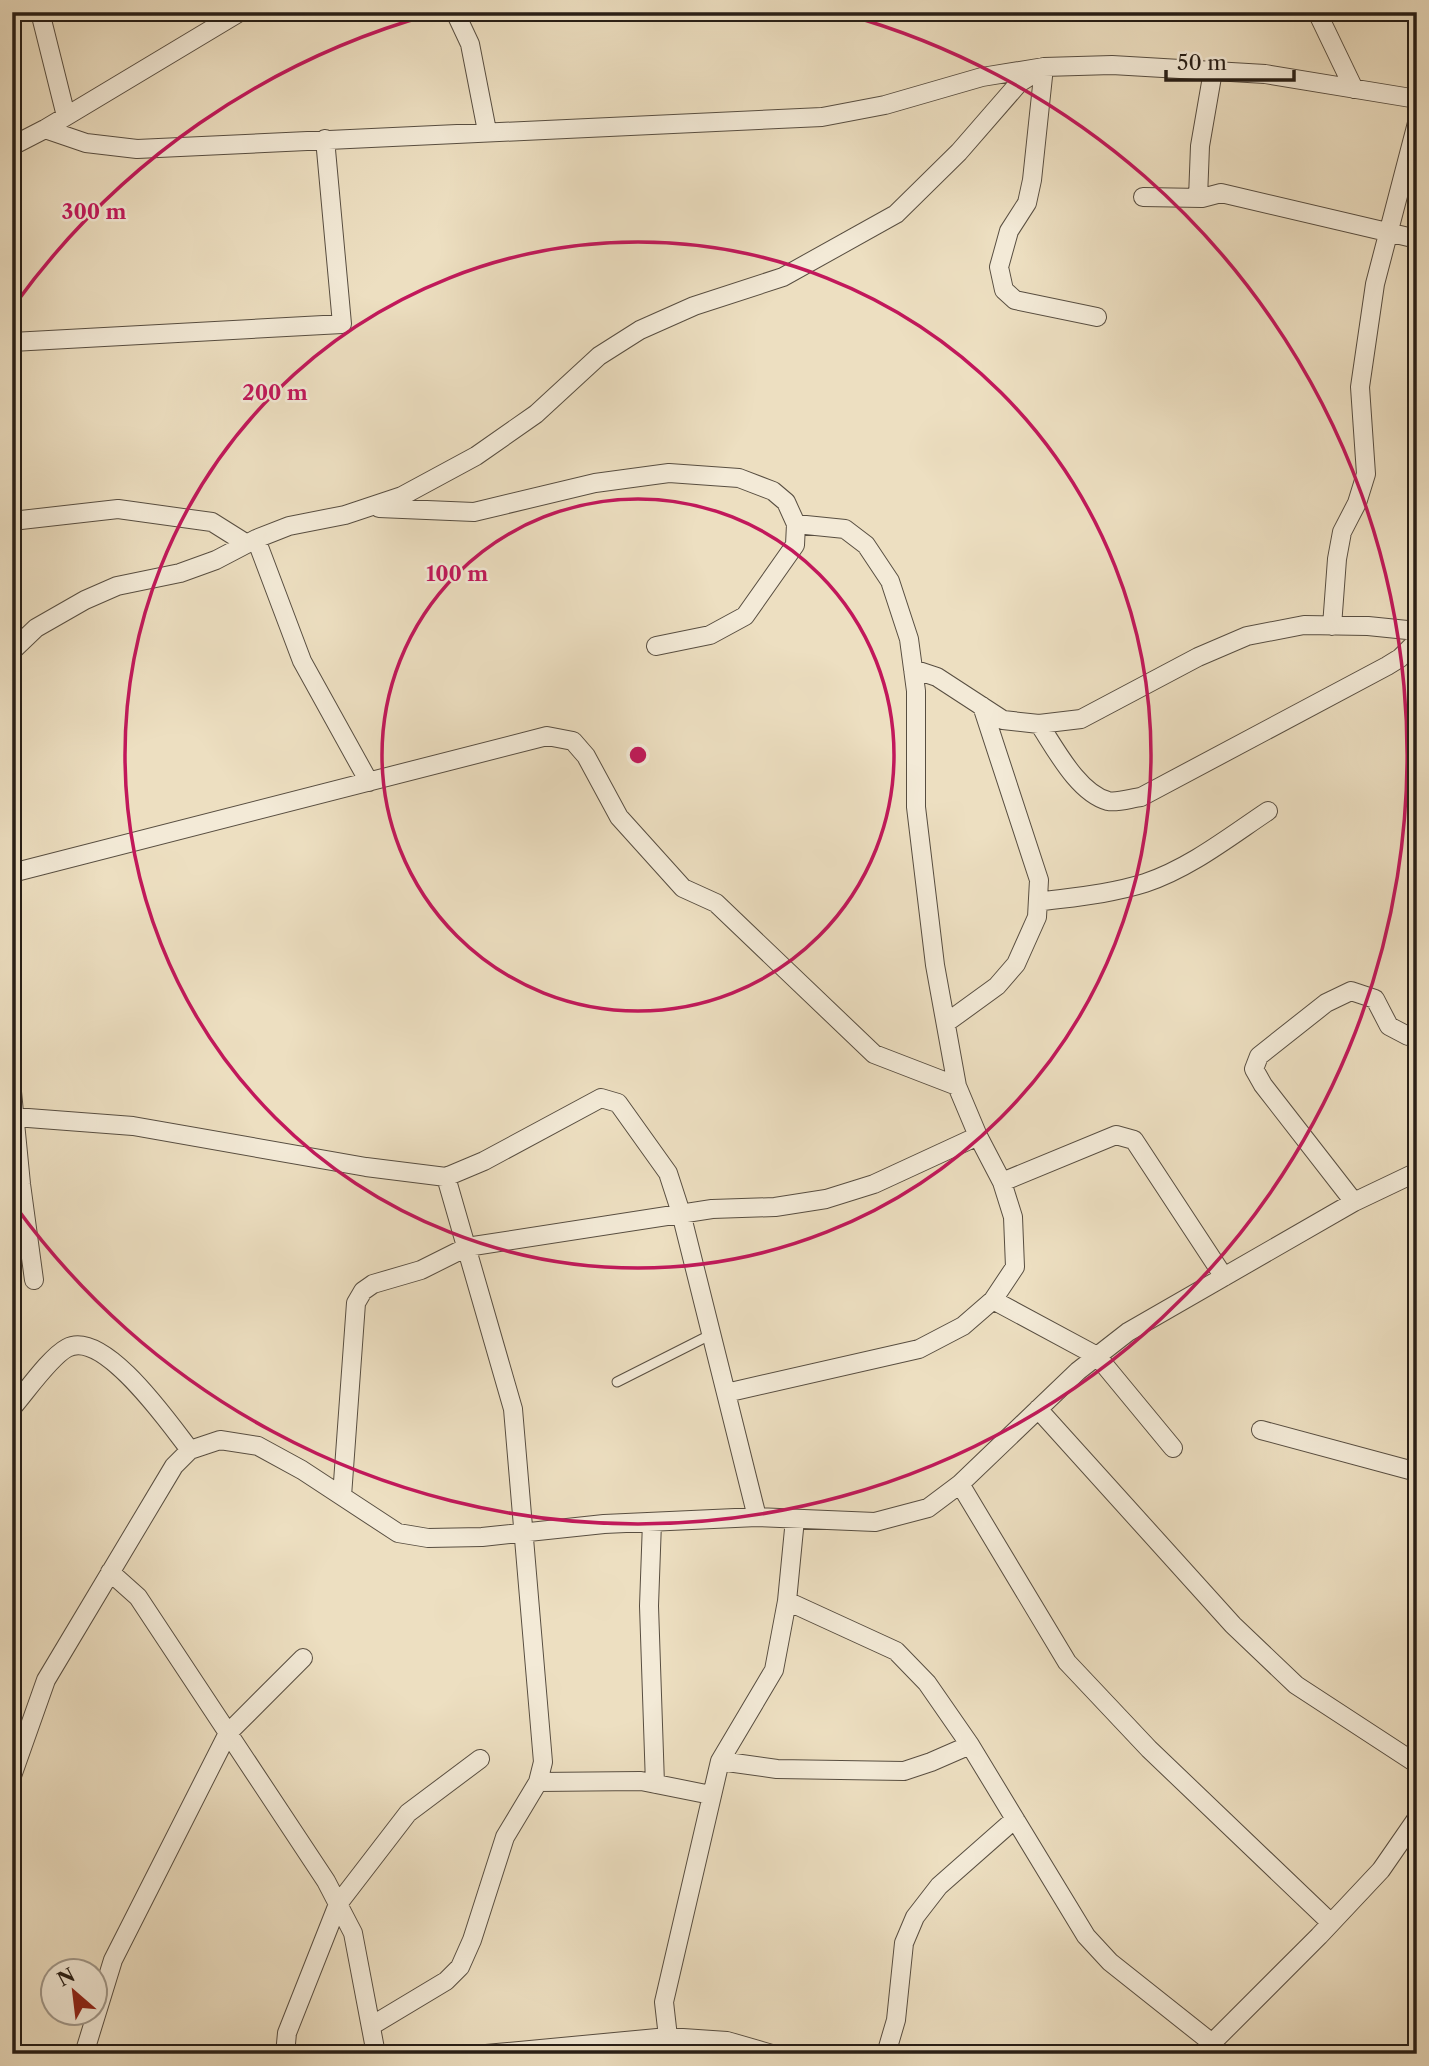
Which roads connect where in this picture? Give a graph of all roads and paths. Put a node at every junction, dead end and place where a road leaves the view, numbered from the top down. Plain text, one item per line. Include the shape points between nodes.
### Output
1 (40, 12) edge
2 (240, 12) edge
3 (455, 12) edge
4 (1317, 12) edge
5 (1044, 67) junction
6 (1213, 71) junction
7 (1354, 89) junction
8 (1417, 99) edge
9 (66, 116) junction
10 (1417, 123) edge
11 (45, 129) junction
12 (487, 131) junction
13 (324, 139) junction
14 (12, 146) edge
15 (1143, 197) dead end
16 (1198, 198) junction
17 (1389, 231) junction
18 (1417, 239) edge
19 (1097, 317) dead end
20 (12, 342) edge
21 (369, 507) junction
22 (12, 520) edge
23 (796, 524) junction
24 (251, 541) junction
25 (1332, 626) junction
26 (1417, 631) edge
27 (1417, 641) edge
28 (656, 646) dead end
29 (12, 651) edge
30 (913, 669) junction
31 (982, 706) junction
32 (1039, 724) junction
33 (369, 782) junction
34 (1268, 811) dead end
35 (12, 873) edge
36 (1038, 902) junction
37 (946, 1023) junction
38 (1417, 1034) edge
39 (957, 1086) junction
40 (12, 1092) edge
41 (15, 1117) junction
42 (978, 1136) junction
43 (1417, 1172) edge
44 (446, 1177) junction
45 (1002, 1182) junction
46 (17, 1197) edge
47 (1354, 1202) junction
48 (681, 1213) junction
49 (467, 1247) junction
50 (1224, 1277) junction
51 (34, 1280) dead end
52 (993, 1300) junction
53 (712, 1334) junction
54 (1097, 1356) junction
55 (617, 1382) dead end
56 (726, 1392) junction
57 (12, 1408) edge
58 (1038, 1409) junction
59 (1261, 1430) dead end
60 (1173, 1448) dead end
61 (190, 1450) junction
62 (1417, 1472) edge
63 (960, 1484) junction
64 (342, 1496) junction
65 (757, 1517) junction
66 (795, 1519) junction
67 (652, 1522) junction
68 (525, 1532) junction
69 (110, 1572) junction
70 (787, 1601) junction
71 (303, 1658) dead end
72 (228, 1734) junction
73 (970, 1745) junction
74 (480, 1759) dead end
75 (720, 1761) junction
76 (1417, 1764) edge
77 (12, 1776) edge
78 (538, 1782) junction
79 (655, 1784) junction
80 (711, 1795) junction
81 (1417, 1818) edge
82 (1015, 1819) junction
83 (338, 1904) junction
84 (1331, 1923) junction
85 (371, 2026) junction
86 (667, 2037) junction
87 (642, 2046) edge
88 (1207, 2048) edge
89 (84, 2054) edge
90 (285, 2054) edge
91 (376, 2054) edge
92 (486, 2054) edge
93 (772, 2054) edge
94 (886, 2054) edge

1 - 9 street
2 - 9 street
3 - 12 street via 470,44
4 - 7 street
5 - 6 street via 1112,65
5 - 12 street via 982,77 885,105 822,117
5 - 19 street via 1027,203 1009,231 999,267 1004,290 1015,300
5 - 21 street via 1019,83 896,214 783,278 694,306 640,330 599,356 536,414 476,456 402,496
6 - 7 street via 1265,74
6 - 16 street via 1200,146
7 - 8 street
9 - 11 street
10 - 17 street
11 - 13 street via 86,143 137,149
11 - 14 street
12 - 13 street
13 - 20 street via 342,324
15 - 16 street
16 - 17 street via 1221,193
17 - 18 street
17 - 25 street via 1375,284 1360,387 1366,474 1342,533
21 - 23 street via 474,512 595,483 669,473 739,478 773,491 786,502
21 - 24 street via 289,526
22 - 24 street via 118,509 212,522
23 - 28 street via 796,545 745,616 710,635
23 - 30 street via 845,529 866,545 890,581 909,639
24 - 29 street via 180,573 117,586 85,600 36,628
24 - 33 street via 302,661
25 - 26 street
25 - 32 street via 1304,625 1247,636 1081,719
27 - 32 street via 1387,666 1141,797 1110,802 1090,792
30 - 31 street via 937,677
30 - 37 street via 916,807
31 - 32 street via 1003,720
31 - 36 street via 1039,880
33 - 35 street
33 - 39 street via 547,736 573,741 619,817 683,888 716,903 874,1055
34 - 36 street via 1200,857 1147,882 1102,894
36 - 37 street via 1037,917 1016,964 997,985
37 - 39 street
38 - 47 street via 1408,1037 1389,1026 1375,999 1351,991 1326,1003 1259,1056 1254,1069
39 - 42 street
40 - 41 street
41 - 44 street via 133,1126
41 - 46 street
42 - 45 street
42 - 48 street via 874,1184 826,1199
43 - 47 street
44 - 48 street via 601,1098 618,1103 668,1172
44 - 49 street
45 - 50 street via 1116,1135 1134,1140
45 - 52 street via 1013,1217 1015,1267
46 - 51 street
47 - 50 street
48 - 49 street
48 - 53 street
49 - 64 street via 421,1270 373,1284 356,1303
49 - 68 street via 513,1409
50 - 54 street via 1128,1332
52 - 54 street
52 - 56 street via 963,1326 919,1349
53 - 55 lane
53 - 56 street
54 - 58 street
54 - 60 street
56 - 65 street
57 - 61 street via 55,1357 78,1344 114,1362 142,1389
58 - 63 street
58 - 76 street via 1233,1625 1296,1685
59 - 62 street
61 - 64 street via 220,1440 258,1446
61 - 69 street via 174,1466
63 - 66 street via 928,1508 875,1522
63 - 84 street via 1067,1662 1149,1749
64 - 68 street via 398,1533 428,1538
65 - 66 street
65 - 67 street
66 - 70 street
67 - 68 street
67 - 79 street via 649,1606
68 - 78 street via 543,1762
69 - 72 street via 138,1597
69 - 77 street via 46,1680
70 - 73 street via 896,1651 926,1683
70 - 75 street via 774,1670
71 - 72 street
72 - 83 street
72 - 89 street via 113,1960
73 - 75 street via 904,1771 776,1769
73 - 82 street
74 - 83 street via 408,1813
75 - 80 street
78 - 79 street
78 - 85 street via 505,1836 460,1966 446,1981
79 - 80 street
80 - 86 street via 664,2002
81 - 84 street via 1381,1870
82 - 88 street via 1086,1936
82 - 94 street via 939,1886 915,1917 904,1943 896,2020
83 - 85 street via 353,1933
83 - 90 street via 288,2033
84 - 88 street
85 - 91 street
86 - 87 street
86 - 93 street via 727,2040
87 - 92 street

